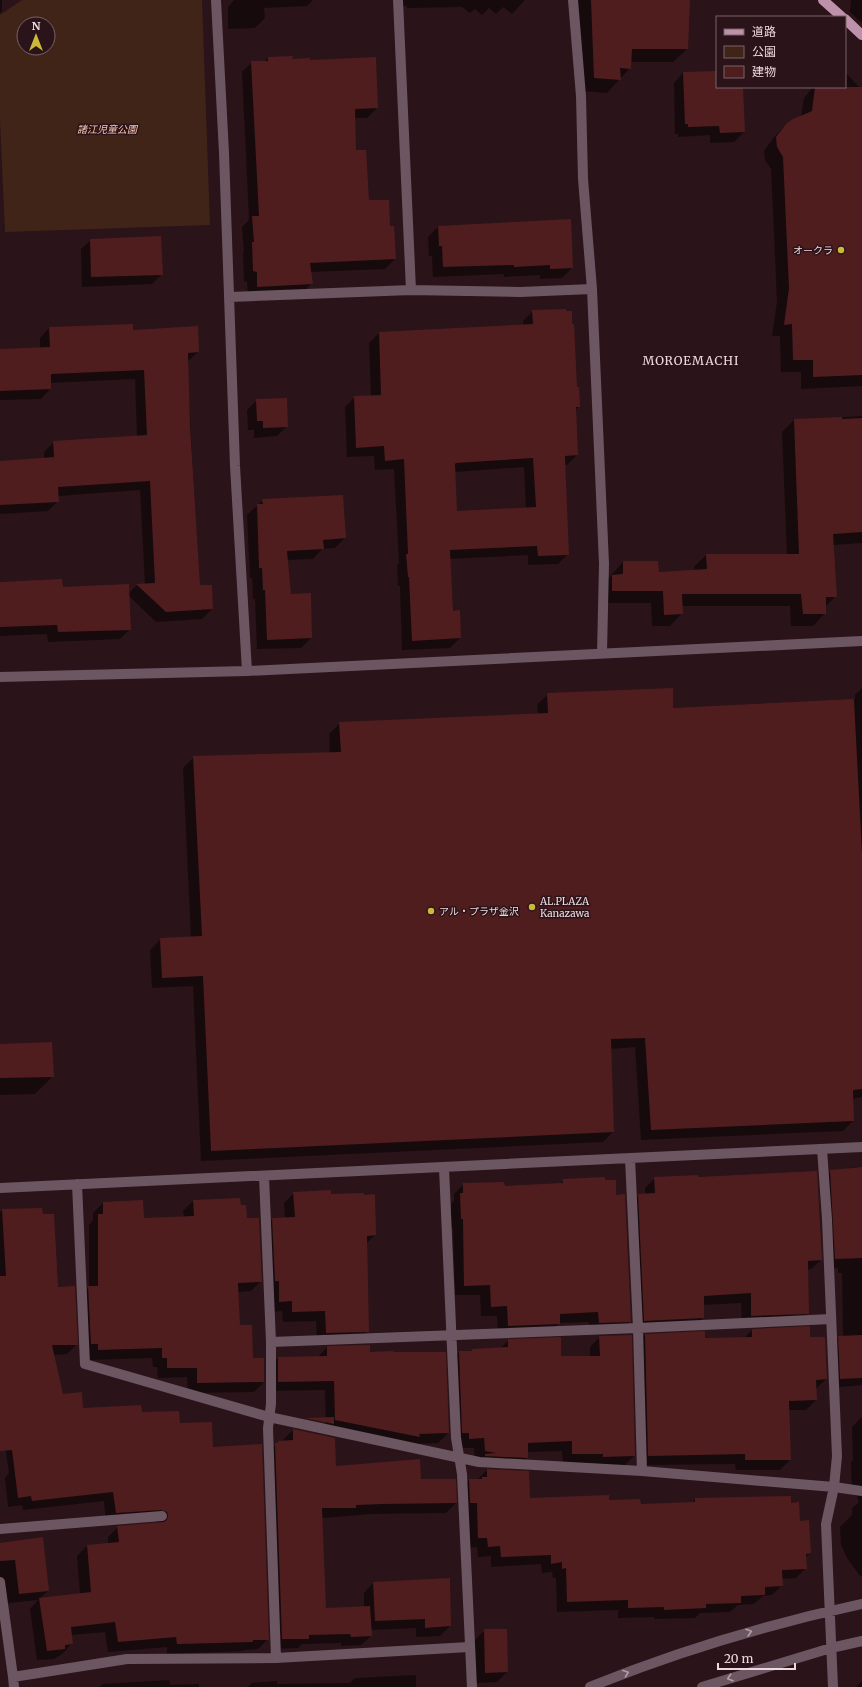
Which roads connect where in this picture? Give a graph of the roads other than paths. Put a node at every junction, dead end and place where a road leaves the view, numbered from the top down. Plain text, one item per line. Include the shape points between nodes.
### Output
1 (216, 0) edge
2 (398, 0) edge
3 (573, 0) edge
4 (823, 0) edge
5 (841, 16) edge
6 (846, 21) edge
7 (862, 35) edge
8 (592, 289) junction
9 (411, 290) junction
10 (229, 297) junction
11 (862, 641) edge
12 (602, 653) junction
13 (247, 671) junction
14 (0, 678) edge
15 (862, 1147) edge
16 (822, 1149) junction
17 (630, 1158) junction
18 (444, 1168) junction
19 (264, 1176) junction
20 (77, 1184) junction
21 (0, 1188) edge
22 (830, 1319) junction
23 (638, 1328) junction
24 (451, 1335) junction
25 (271, 1342) junction
26 (269, 1417) junction
27 (459, 1457) junction
28 (642, 1471) junction
29 (834, 1487) junction
30 (862, 1491) edge
31 (162, 1516) dead end
32 (0, 1529) edge
33 (0, 1582) edge
34 (1, 1600) edge
35 (862, 1604) edge
36 (830, 1611) junction
37 (862, 1641) edge
38 (469, 1647) junction
39 (831, 1648) junction
40 (276, 1658) junction
41 (13, 1682) edge
42 (472, 1687) edge
43 (590, 1687) edge
44 (702, 1687) edge
45 (833, 1687) edge

1 - 10 street
2 - 9 street
3 - 8 street
4 - 5 main road
6 - 7 main road
8 - 9 street via 520,292
8 - 12 street via 604,564
9 - 10 street
10 - 13 street via 235,466
11 - 12 street
12 - 13 street
13 - 14 street
15 - 16 street
16 - 17 street
16 - 22 street
17 - 18 street
17 - 23 street
18 - 19 street
18 - 24 street
19 - 20 street
19 - 25 street
20 - 21 street
20 - 26 street via 85,1364
22 - 23 street
22 - 29 street via 837,1456
23 - 24 street
23 - 28 street
24 - 25 street
24 - 27 street
25 - 26 street
26 - 27 street
26 - 40 street
27 - 28 street via 479,1462
27 - 38 street via 462,1474
28 - 29 street
29 - 30 street
29 - 36 street via 826,1524
31 - 32 street
33 - 34 street
34 - 41 street
35 - 36 street
36 - 39 street
43 -> 36 street via 703,1645
37 - 39 street
38 - 40 street
38 - 42 street
39 -> 44 street
39 - 45 street
40 - 41 street via 127,1659

